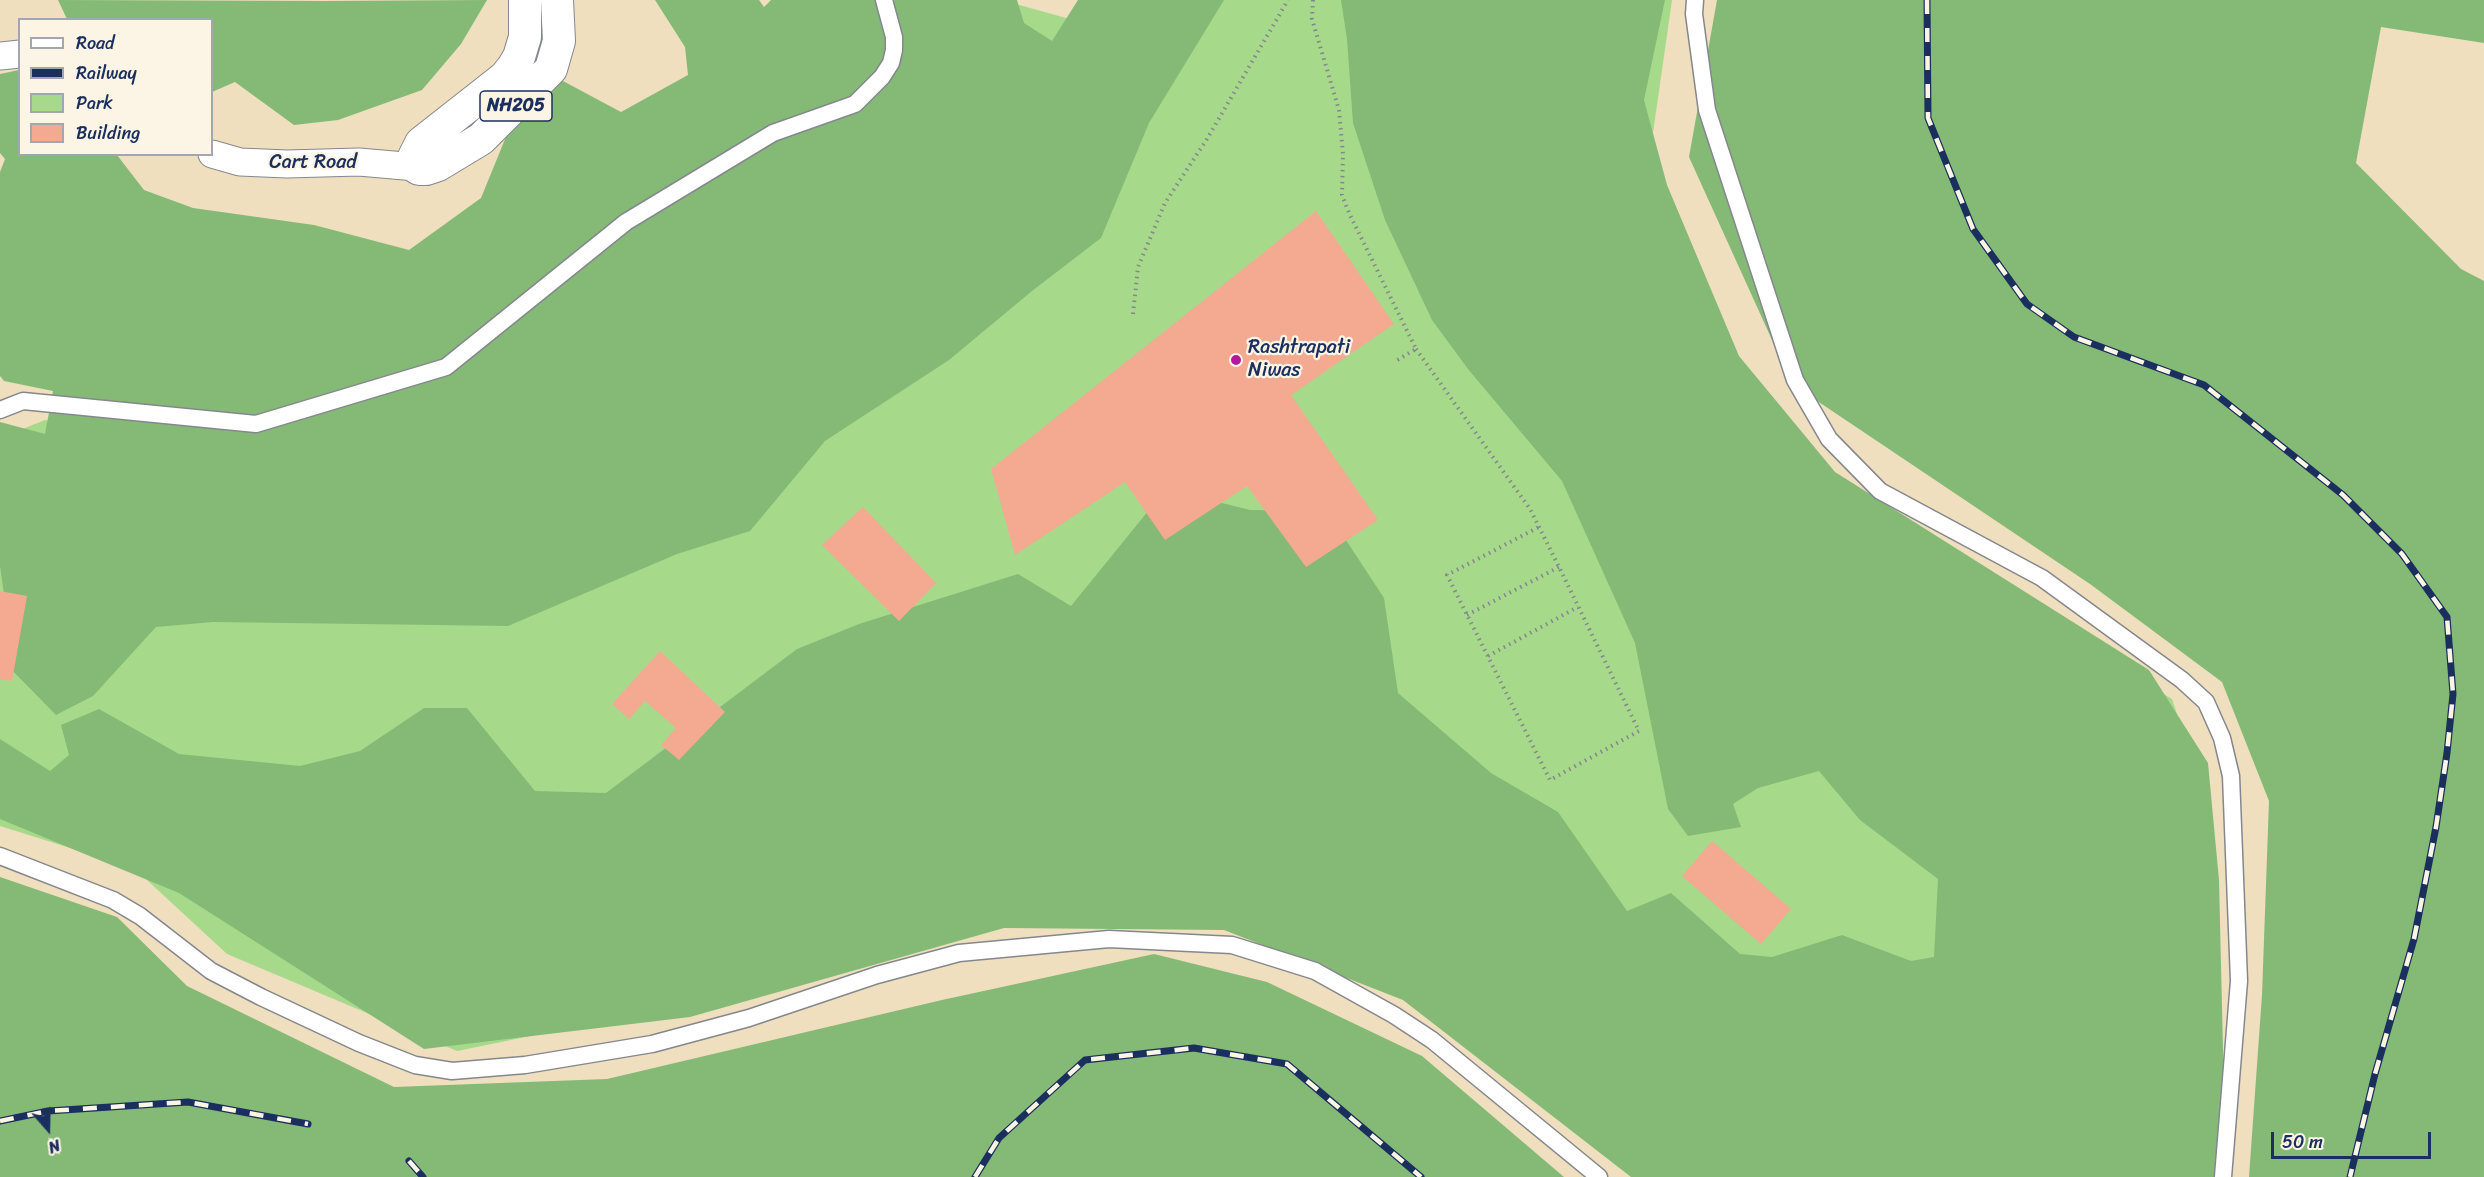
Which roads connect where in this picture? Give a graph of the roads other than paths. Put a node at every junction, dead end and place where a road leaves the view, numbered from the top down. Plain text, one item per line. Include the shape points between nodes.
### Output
1 (525, 0) edge
2 (557, 0) edge
3 (884, 0) edge
4 (1695, 0) edge
5 (18, 54) edge
6 (0, 56) edge
7 (213, 154) edge
8 (416, 166) junction
9 (0, 410) edge
10 (0, 856) edge
11 (1599, 1177) edge
12 (2223, 1177) edge

1 - 8 highway, NH205 via 525,37 513,67 422,143 414,157
2 - 8 highway, NH205 via 559,41 551,69 481,139 438,165 426,169
3 - 9 street via 894,37 891,63 855,104 773,133 626,222 446,367 256,424 23,401
4 - 12 street via 1707,110 1796,380 1829,439 1880,491 2042,578 2182,680 2206,702 2222,738 2231,776 2239,981
5 - 6 main road
7 - 8 main road, Cart Road via 240,162
10 - 11 street via 113,900 212,971 261,997 415,1065 452,1071 525,1065 652,1044 959,953 1109,939 1232,945 1315,971 1394,1015 1432,1040

